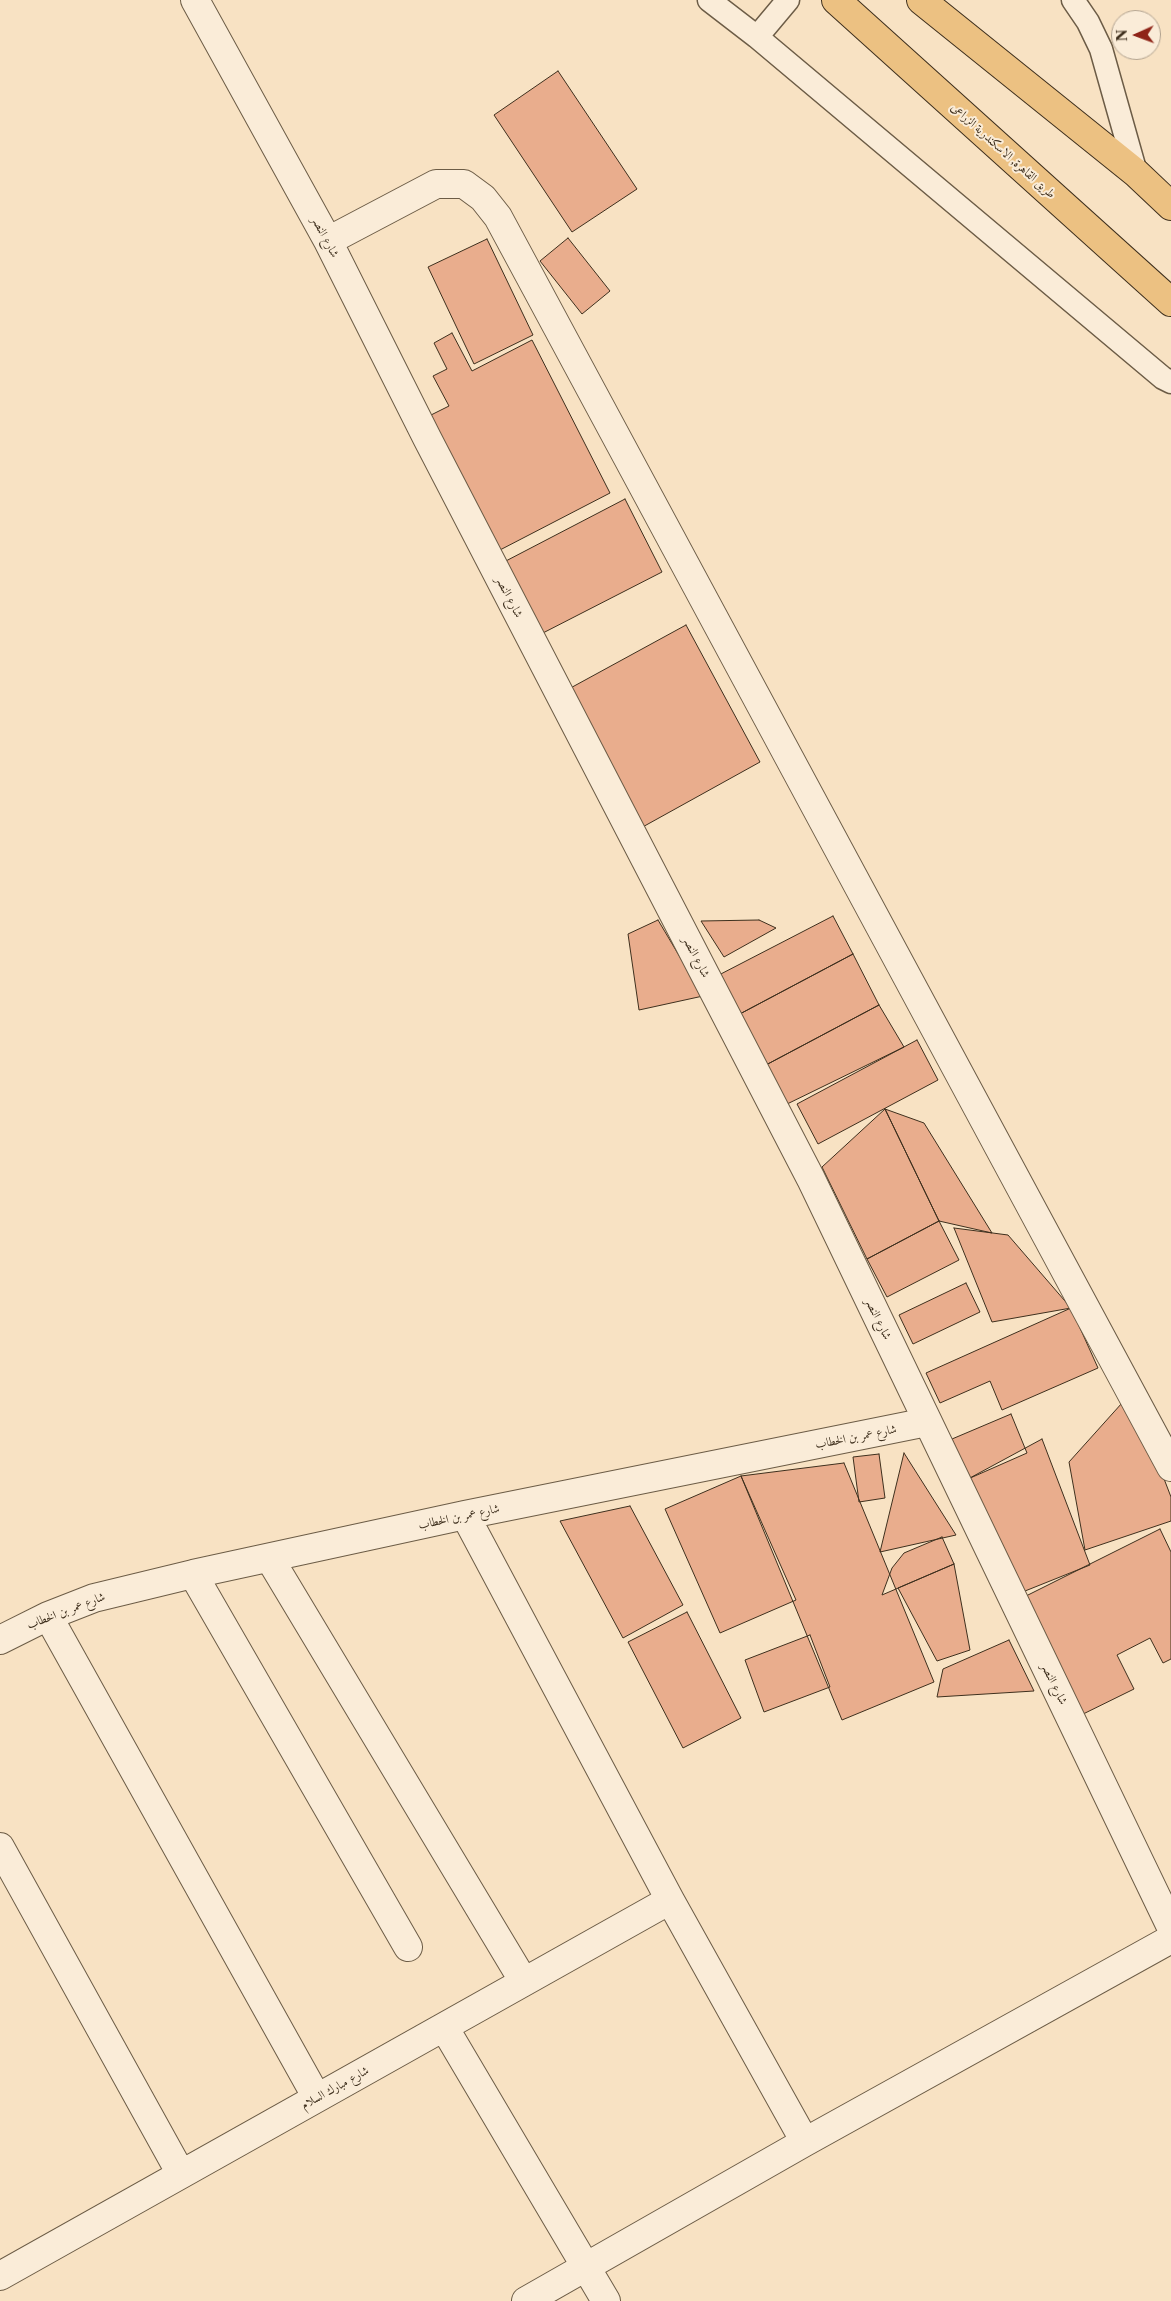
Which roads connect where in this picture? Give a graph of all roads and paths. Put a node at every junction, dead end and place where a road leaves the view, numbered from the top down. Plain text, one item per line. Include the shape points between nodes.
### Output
1 (195, 0) edge
2 (709, 0) edge
3 (788, 0) edge
4 (836, 0) edge
5 (921, 0) edge
6 (1073, 0) edge
7 (1088, 11) edge
8 (757, 37) junction
9 (1136, 173) junction
10 (1171, 206) edge
11 (328, 242) junction
12 (1171, 302) edge
13 (1171, 382) edge
14 (928, 1422) junction
15 (1171, 1468) edge
16 (465, 1515) junction
17 (270, 1559) junction
18 (193, 1574) junction
19 (48, 1616) junction
20 (0, 1640) edge
21 (0, 1847) edge
22 (670, 1900) junction
23 (1171, 1927) edge
24 (1171, 1939) edge
25 (408, 1947) dead end
26 (524, 1982) junction
27 (444, 2027) junction
28 (317, 2098) junction
29 (805, 2142) junction
30 (181, 2174) junction
31 (586, 2266) junction
32 (0, 2276) edge
33 (526, 2301) edge
34 (606, 2301) edge

1 - 11 street, شارع النصر
2 - 8 lane
3 - 8 lane
4 - 12 highway, طريق القاهرة, الاسكندرية الزراعى
5 - 9 highway
6 - 7 lane
7 - 9 lane
8 - 13 lane
9 - 10 highway
11 - 14 street, شارع النصر via 811,1179
11 - 15 street via 436,184 464,184 483,198 498,217
14 - 16 street, شارع عمر بن الخطاب
14 - 23 street, شارع النصر
16 - 17 street, شارع عمر بن الخطاب
16 - 22 street
17 - 18 street, شارع عمر بن الخطاب
17 - 26 street
18 - 19 street, شارع عمر بن الخطاب via 94,1598
18 - 25 street
19 - 20 street, شارع عمر بن الخطاب
19 - 28 street
21 - 30 street
22 - 26 street, شارع مبارك السلام
22 - 29 street
24 - 29 street
26 - 27 street, شارع مبارك السلام
27 - 28 street, شارع مبارك السلام
27 - 31 street
28 - 30 street, شارع مبارك السلام
29 - 31 street
30 - 32 street, شارع مبارك السلام
31 - 33 street
31 - 34 street

